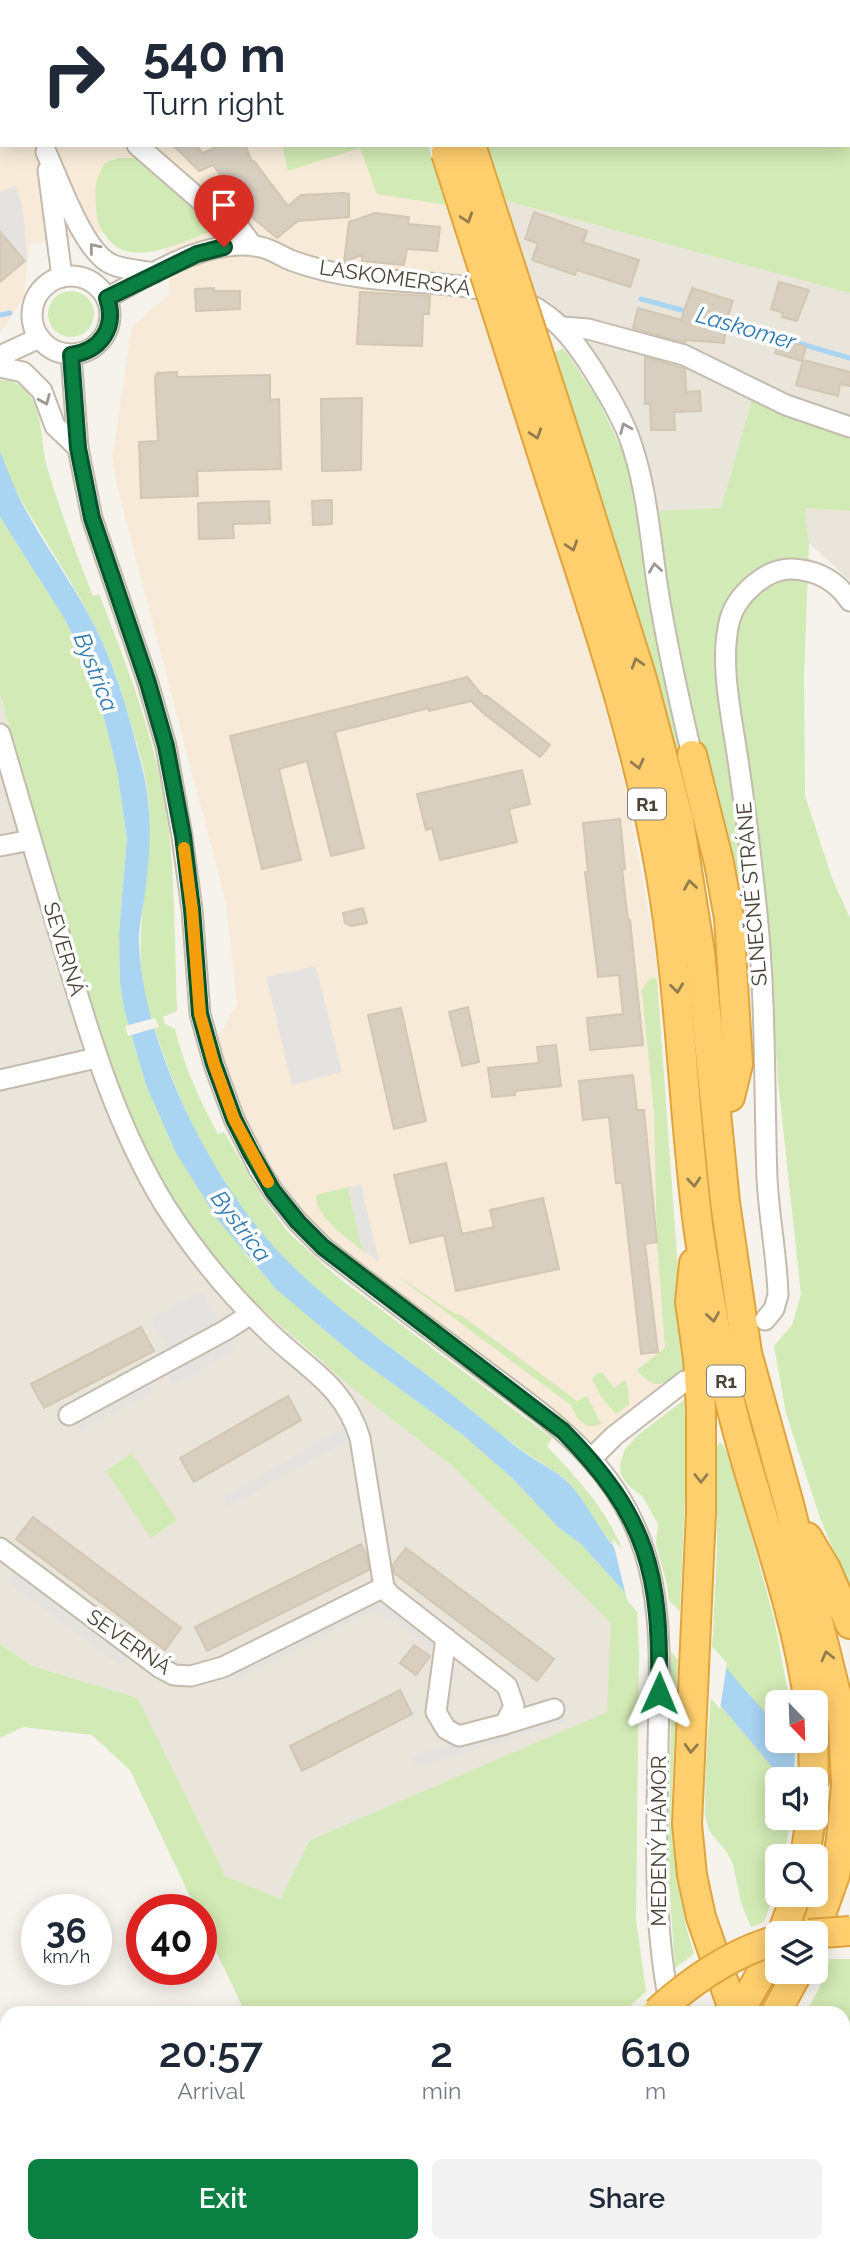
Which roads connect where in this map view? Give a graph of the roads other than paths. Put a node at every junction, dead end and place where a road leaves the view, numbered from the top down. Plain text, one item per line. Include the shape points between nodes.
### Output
1 (138, 147) edge
2 (45, 148) edge
3 (453, 148) edge
4 (251, 245) junction
5 (154, 273) junction
6 (62, 277) junction
7 (107, 298) junction
8 (563, 327) junction
9 (39, 338) junction
10 (71, 355) junction
11 (0, 356) edge
12 (0, 367) edge
13 (850, 427) edge
14 (78, 448) junction
15 (564, 477) junction
16 (850, 601) edge
17 (0, 734) edge
18 (692, 755) joint
19 (31, 840) junction
20 (0, 846) edge
21 (700, 952) junction
22 (96, 1058) junction
23 (0, 1080) edge
24 (730, 1097) junction
25 (698, 1225) junction
26 (251, 1314) junction
27 (765, 1320) dead end
28 (685, 1381) dead end
29 (69, 1415) dead end
30 (591, 1459) junction
31 (789, 1504) junction
32 (0, 1548) edge
33 (826, 1569) junction
34 (384, 1587) junction
35 (850, 1624) edge
36 (446, 1638) junction
37 (807, 1690) edge
38 (554, 1709) dead end
39 (505, 1724) junction
40 (817, 1921) edge
41 (850, 1931) edge
42 (828, 1933) edge
43 (765, 1944) edge
44 (765, 1965) edge
45 (791, 1984) edge
46 (664, 2006) edge
47 (670, 2006) edge
48 (734, 2006) edge
49 (740, 2006) edge
50 (779, 2006) edge

1 - 4 street via 242,230
5 -> 2 street via 111,265 95,252
2 - 6 street
3 - 15 highway, R1, bridge
4 - 5 street, LASKOMERSKÁ via 212,249
4 - 8 street, LASKOMERSKÁ via 343,275 501,294 536,308
5 - 7 street, LASKOMERSKÁ
6 - 7 street via 72,275 93,282
6 - 9 street via 36,297 32,319
7 - 10 street via 111,317 105,336 90,350
8 - 13 street, LASKOMERSKÁ via 588,329 684,355 786,405
18 -> 8 street, LASKOMERSKÁ via 674,682 644,493 628,434
9 - 10 street via 53,350
9 - 11 street
10 - 14 street, MEDENÝ HÁMOR
12 -> 14 street via 23,372 42,391 55,426
14 - 30 street, MEDENÝ HÁMOR via 92,518 166,746 183,836 200,1014 234,1119 251,1153 273,1191 323,1247 528,1403
21 -> 15 highway, R1 via 679,820 642,679
15 -> 25 highway, R1 via 651,821 677,988
16 - 27 street, SLNEČNÉ STRÁNE via 821,575 786,569 770,574 739,599 727,638 728,693 758,928 767,1182 778,1295
17 - 19 street, SEVERNÁ
18 - 24 highway via 729,918 738,1064
19 - 20 street
19 - 22 street, SEVERNÁ
21 - 24 highway
21 - 31 highway, R1 via 734,1277 755,1389
22 - 23 street
22 - 26 street, SEVERNÁ via 129,1138 165,1205
24 - 33 highway via 761,1348
25 -> 37 highway, R1 via 720,1358 792,1617
25 -> 48 highway via 690,1302 701,1410 701,1512 687,1824 692,1875 711,1951
26 - 29 street
26 - 34 street, SEVERNÁ via 327,1383 353,1416
28 - 30 street
30 - 47 street, MEDENÝ HÁMOR via 622,1500 653,1582 660,1641 657,1908
31 - 33 highway
40 -> 31 highway, R1 via 835,1875 841,1839 846,1784 843,1722
32 - 34 street, SEVERNÁ via 174,1675 191,1676 223,1667
33 - 35 highway
34 - 36 street
36 - 39 street via 508,1686 514,1706
36 - 39 street via 436,1712 446,1728 459,1736
38 - 39 street
41 - 42 highway, bridge
43 - 46 highway, bridge via 711,1969
44 - 49 highway
45 - 50 highway

